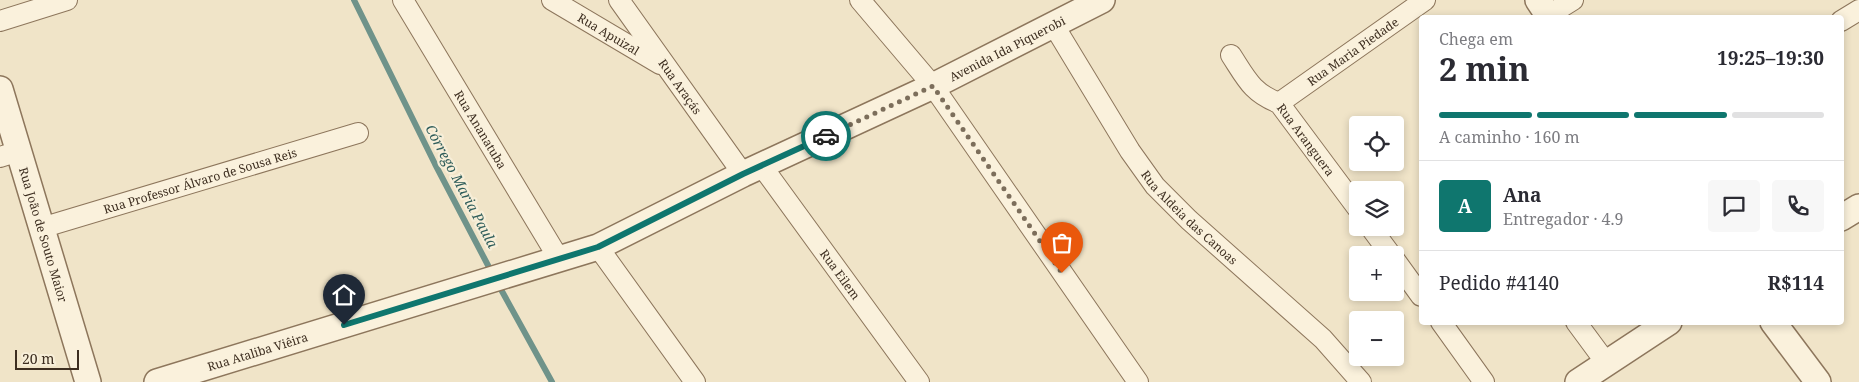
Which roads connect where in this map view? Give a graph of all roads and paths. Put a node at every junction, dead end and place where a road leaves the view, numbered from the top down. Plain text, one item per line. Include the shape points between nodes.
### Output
1 (67, 0) edge
2 (403, 0) edge
3 (552, 0) edge
4 (619, 0) edge
5 (860, 0) edge
6 (1102, 0) edge
7 (1425, 0) edge
8 (1573, 0) edge
9 (1859, 10) edge
10 (1546, 11) edge
11 (1844, 19) edge
12 (0, 21) edge
13 (1053, 24) junction
14 (1231, 55) dead end
15 (665, 68) junction
16 (933, 86) junction
17 (0, 89) edge
18 (1279, 103) junction
19 (358, 133) dead end
20 (9, 154) edge
21 (752, 170) junction
22 (1349, 197) edge
23 (1859, 207) edge
24 (1844, 216) edge
25 (41, 228) junction
26 (598, 247) junction
27 (559, 259) junction
28 (1404, 272) edge
29 (1419, 293) edge
30 (1443, 325) edge
31 (1578, 325) edge
32 (1665, 325) edge
33 (1776, 325) edge
34 (1606, 364) junction
35 (88, 382) edge
36 (157, 382) edge
37 (696, 382) edge
38 (919, 382) edge
39 (1138, 382) edge
40 (1361, 382) edge
41 (1484, 382) edge
42 (1578, 382) edge
43 (1818, 382) edge

1 - 12 street
2 - 27 street, Rua Ananatuba
3 - 15 street, Rua Apuizal
4 - 15 street, Rua Araçás
5 - 16 street
6 - 13 street, Avenida Ida Piquerobi
7 - 18 street, Rua Maria Piedade
8 - 10 street
9 - 11 street
13 - 16 street, Avenida Ida Piquerobi
13 - 40 street, Rua Aldeia das Canoas via 1130,151 1155,186 1323,339
14 - 18 street, Rua Aranguera via 1255,91
15 - 21 street, Rua Araçás
16 - 21 street, Avenida Ida Piquerobi
16 - 39 street
17 - 20 street, Rua João de Souto Maior
18 - 22 street, Rua Aranguera
19 - 25 street, Rua Professor Álvaro de Sousa Reis
20 - 25 street, Rua João de Souto Maior
21 - 26 street, Avenida Ida Piquerobi
21 - 38 street, Rua Eilem
23 - 24 street
25 - 35 street, Rua João de Souto Maior
26 - 27 street, Avenida Ida Piquerobi
26 - 37 street
27 - 36 street, Rua Ataliba Viêira
28 - 29 street
30 - 41 street
31 - 34 street
32 - 34 street
33 - 43 street
34 - 42 street

